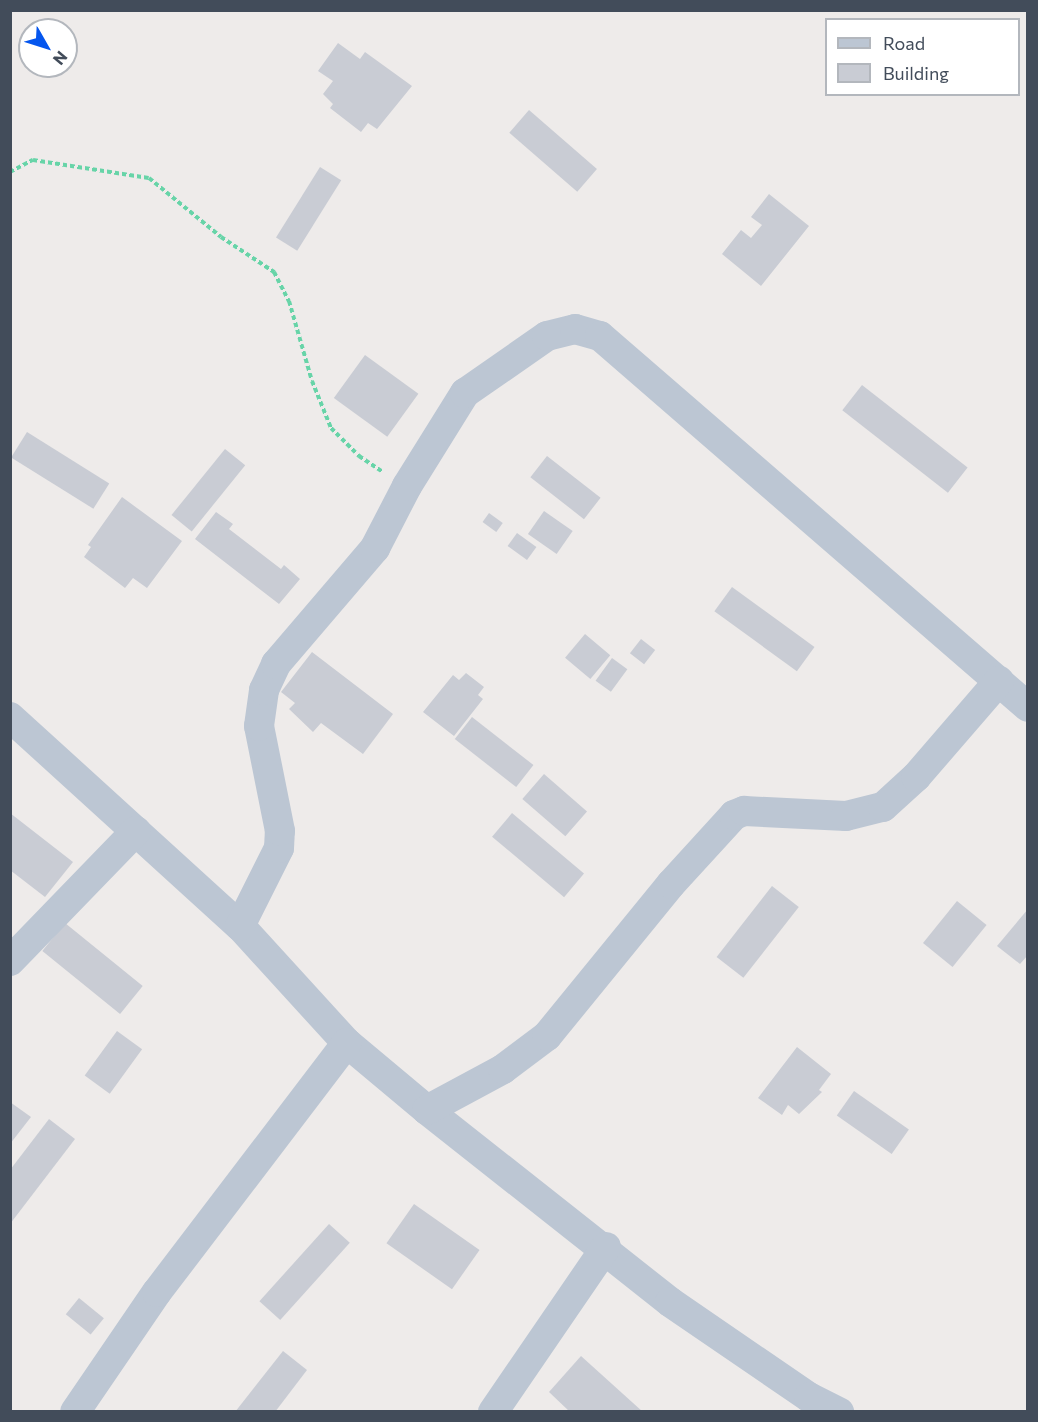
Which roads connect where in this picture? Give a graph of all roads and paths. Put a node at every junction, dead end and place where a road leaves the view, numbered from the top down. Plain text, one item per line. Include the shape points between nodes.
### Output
1 (10, 172) edge
2 (407, 486) junction
3 (999, 681) junction
4 (1028, 707) edge
5 (10, 717) edge
6 (136, 831) junction
7 (240, 926) junction
8 (10, 961) edge
9 (347, 1043) junction
10 (426, 1110) junction
11 (606, 1247) junction
12 (75, 1412) edge
13 (493, 1412) edge
14 (839, 1412) edge

1 - 2 path via 33,160 149,178 222,237 274,272 289,301 331,428 359,456
2 - 3 street via 465,393 547,336 575,329 600,336
2 - 7 street via 375,548 276,664 264,690 260,726 280,831 279,848
3 - 4 street
3 - 10 street via 916,777 883,807 846,816 744,811 734,815 671,884 547,1036 503,1069
5 - 6 street
6 - 7 street
6 - 8 street
7 - 9 street
9 - 10 street
9 - 12 street via 157,1292
10 - 11 street
11 - 13 street
11 - 14 street via 699,1322 809,1397

